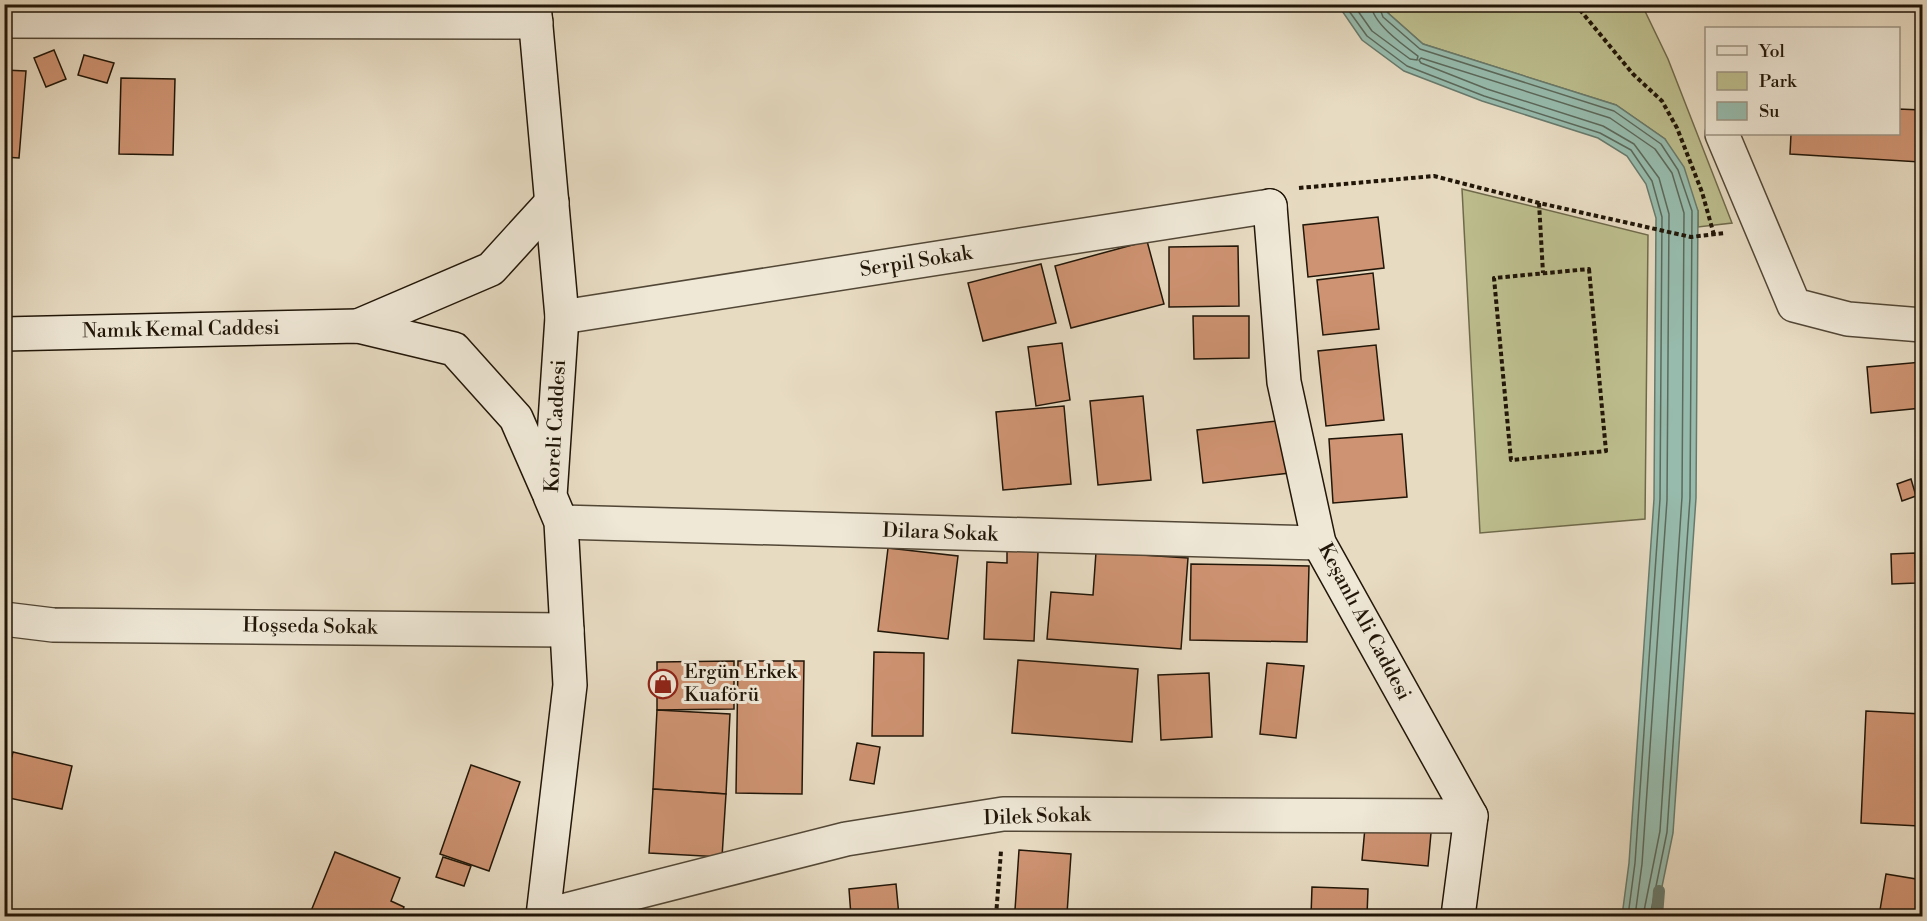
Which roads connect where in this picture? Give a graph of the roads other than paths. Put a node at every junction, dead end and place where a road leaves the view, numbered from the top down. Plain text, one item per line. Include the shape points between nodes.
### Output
1 (535, 14) edge
2 (4, 21) edge
3 (1722, 135) edge
4 (1281, 197) joint
5 (552, 202) junction
6 (562, 317) junction
7 (1923, 325) edge
8 (358, 326) junction
9 (4, 334) edge
10 (555, 509) junction
11 (1319, 543) junction
12 (4, 619) edge
13 (567, 630) junction
14 (1471, 816) junction
15 (543, 916) edge
16 (1458, 916) edge

1 - 2 street
1 - 5 street, Koreli Caddesi
3 - 7 street via 1794,305 1848,319
4 - 6 street, Serpil Sokak
4 - 11 street, Keşanlı Ali Caddesi via 1284,382
5 - 6 street, Koreli Caddesi
5 - 8 street via 491,268
6 - 10 street, Koreli Caddesi
8 - 9 street, Namık Kemal Caddesi
8 - 10 street via 454,349 516,418
10 - 11 street, Dilara Sokak
10 - 13 street, Koreli Caddesi
11 - 14 street, Keşanlı Ali Caddesi
12 - 13 street, Hoşseda Sokak via 52,625
13 - 15 street, Koreli Caddesi via 570,685
14 - 15 street, Dilek Sokak via 1003,814 846,839
14 - 16 street

